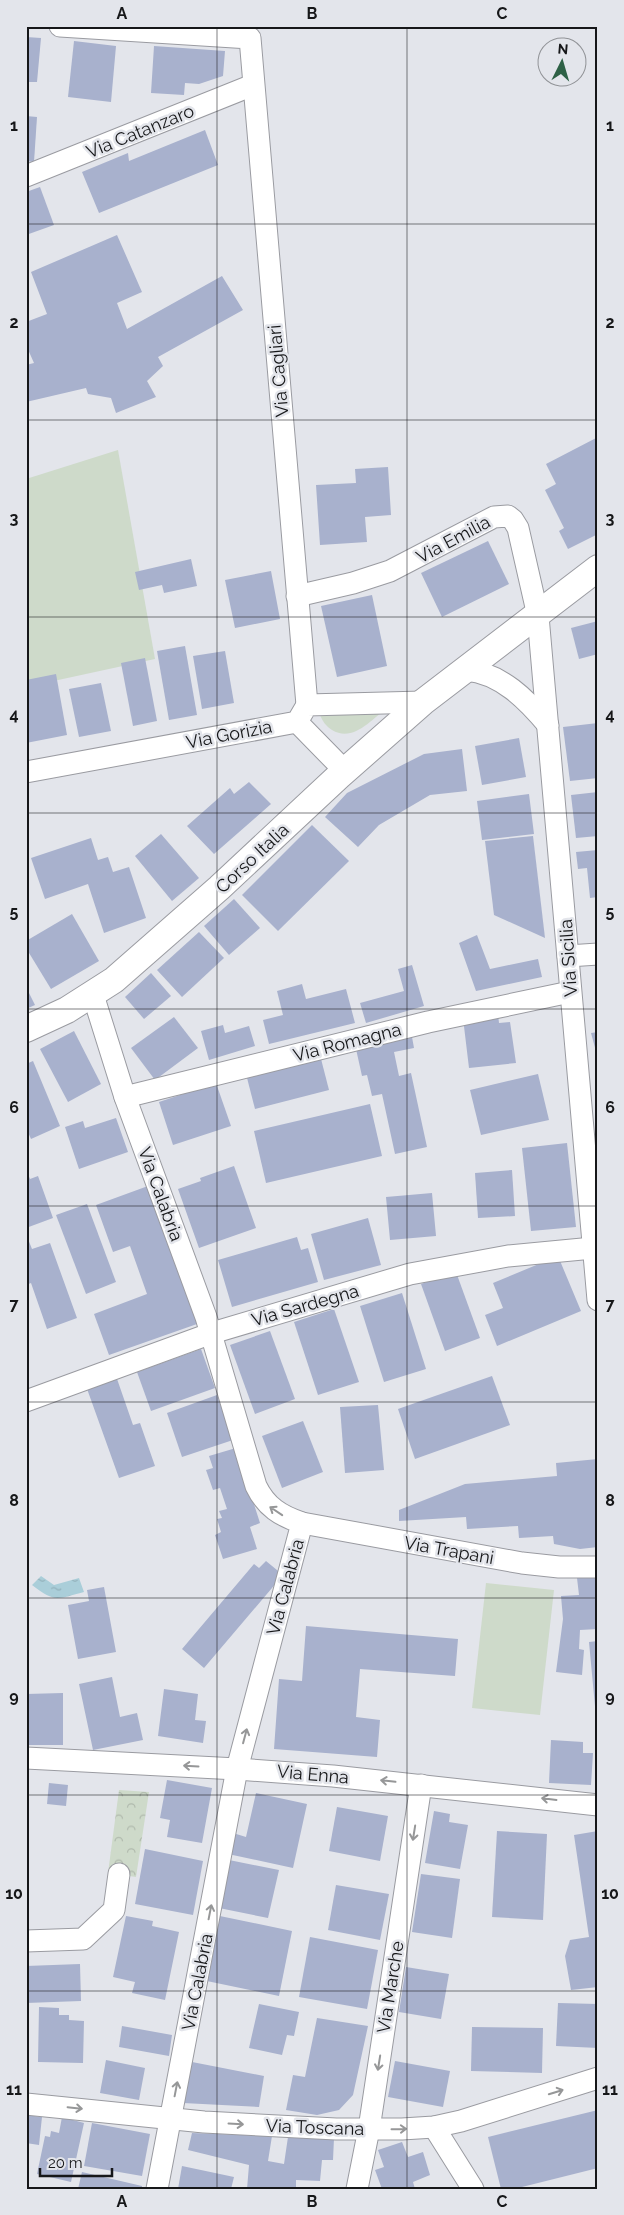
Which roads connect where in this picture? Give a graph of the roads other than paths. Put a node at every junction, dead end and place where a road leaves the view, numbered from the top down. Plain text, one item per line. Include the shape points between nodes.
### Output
1 (60, 26) edge
2 (253, 85) junction
3 (26, 176) edge
4 (598, 568) edge
5 (297, 596) junction
6 (538, 616) junction
7 (466, 670) junction
8 (424, 702) junction
9 (302, 713) junction
10 (548, 725) junction
11 (346, 771) junction
12 (26, 772) edge
13 (598, 954) edge
14 (568, 956) junction
15 (570, 992) junction
16 (93, 995) junction
17 (26, 1029) edge
18 (125, 1097) junction
19 (593, 1248) junction
20 (598, 1299) edge
21 (212, 1333) junction
22 (26, 1402) edge
23 (302, 1523) junction
24 (598, 1567) edge
25 (26, 1758) edge
26 (236, 1768) junction
27 (421, 1785) junction
28 (598, 1805) edge
29 (119, 1874) dead end
30 (26, 1941) edge
31 (598, 2078) edge
32 (26, 2104) edge
33 (171, 2119) junction
34 (434, 2127) junction
35 (369, 2129) junction
36 (157, 2189) edge
37 (357, 2189) edge
38 (473, 2189) edge

1 - 2 street, Via Cagliari via 250,38
2 - 3 street, Via Catanzaro
2 - 5 street, Via Cagliari
4 - 6 street, Corso Italia
5 - 6 street, Via Emilia via 390,571 487,520 503,516 514,520 518,528
5 - 9 street, Via Cagliari
6 - 7 street, Corso Italia
6 - 10 street, Via Sicilia
7 - 8 street, Corso Italia
7 - 10 street via 488,675 504,684 525,700
8 - 9 street, Via Gorizia
8 - 11 street, Corso Italia
9 - 11 street
9 - 12 street, Via Gorizia
10 - 14 street, Via Sicilia
11 - 16 street, Corso Italia via 219,888
13 - 14 street
14 - 15 street, Via Sicilia
15 - 18 street, Via Romagna via 428,1022
15 - 19 street, Via Sicilia
16 - 17 street, Corso Italia
16 - 18 street, Via Calabria
18 - 21 street, Via Calabria
19 - 20 street, Via Sicilia
19 - 21 street, Via Sardegna via 508,1256 434,1269
21 - 22 street, Via Sardegna
23 -> 21 street, Via Calabria via 270,1507 259,1493
23 - 24 street, Via Trapani via 522,1563
26 -> 23 street, Via Calabria
26 -> 25 street, Via Enna
27 -> 26 street, Via Enna
33 -> 26 street, Via Calabria
28 -> 27 street, Via Enna
27 -> 35 street, Via Marche
29 - 30 street via 114,1910 83,1939
34 -> 31 street, Via Toscana
32 -> 33 street, Via Toscana
33 -> 35 street, Via Toscana
33 - 36 street, Via Calabria
35 -> 34 street, Via Toscana
34 - 38 street
35 - 37 street, Via Marche

